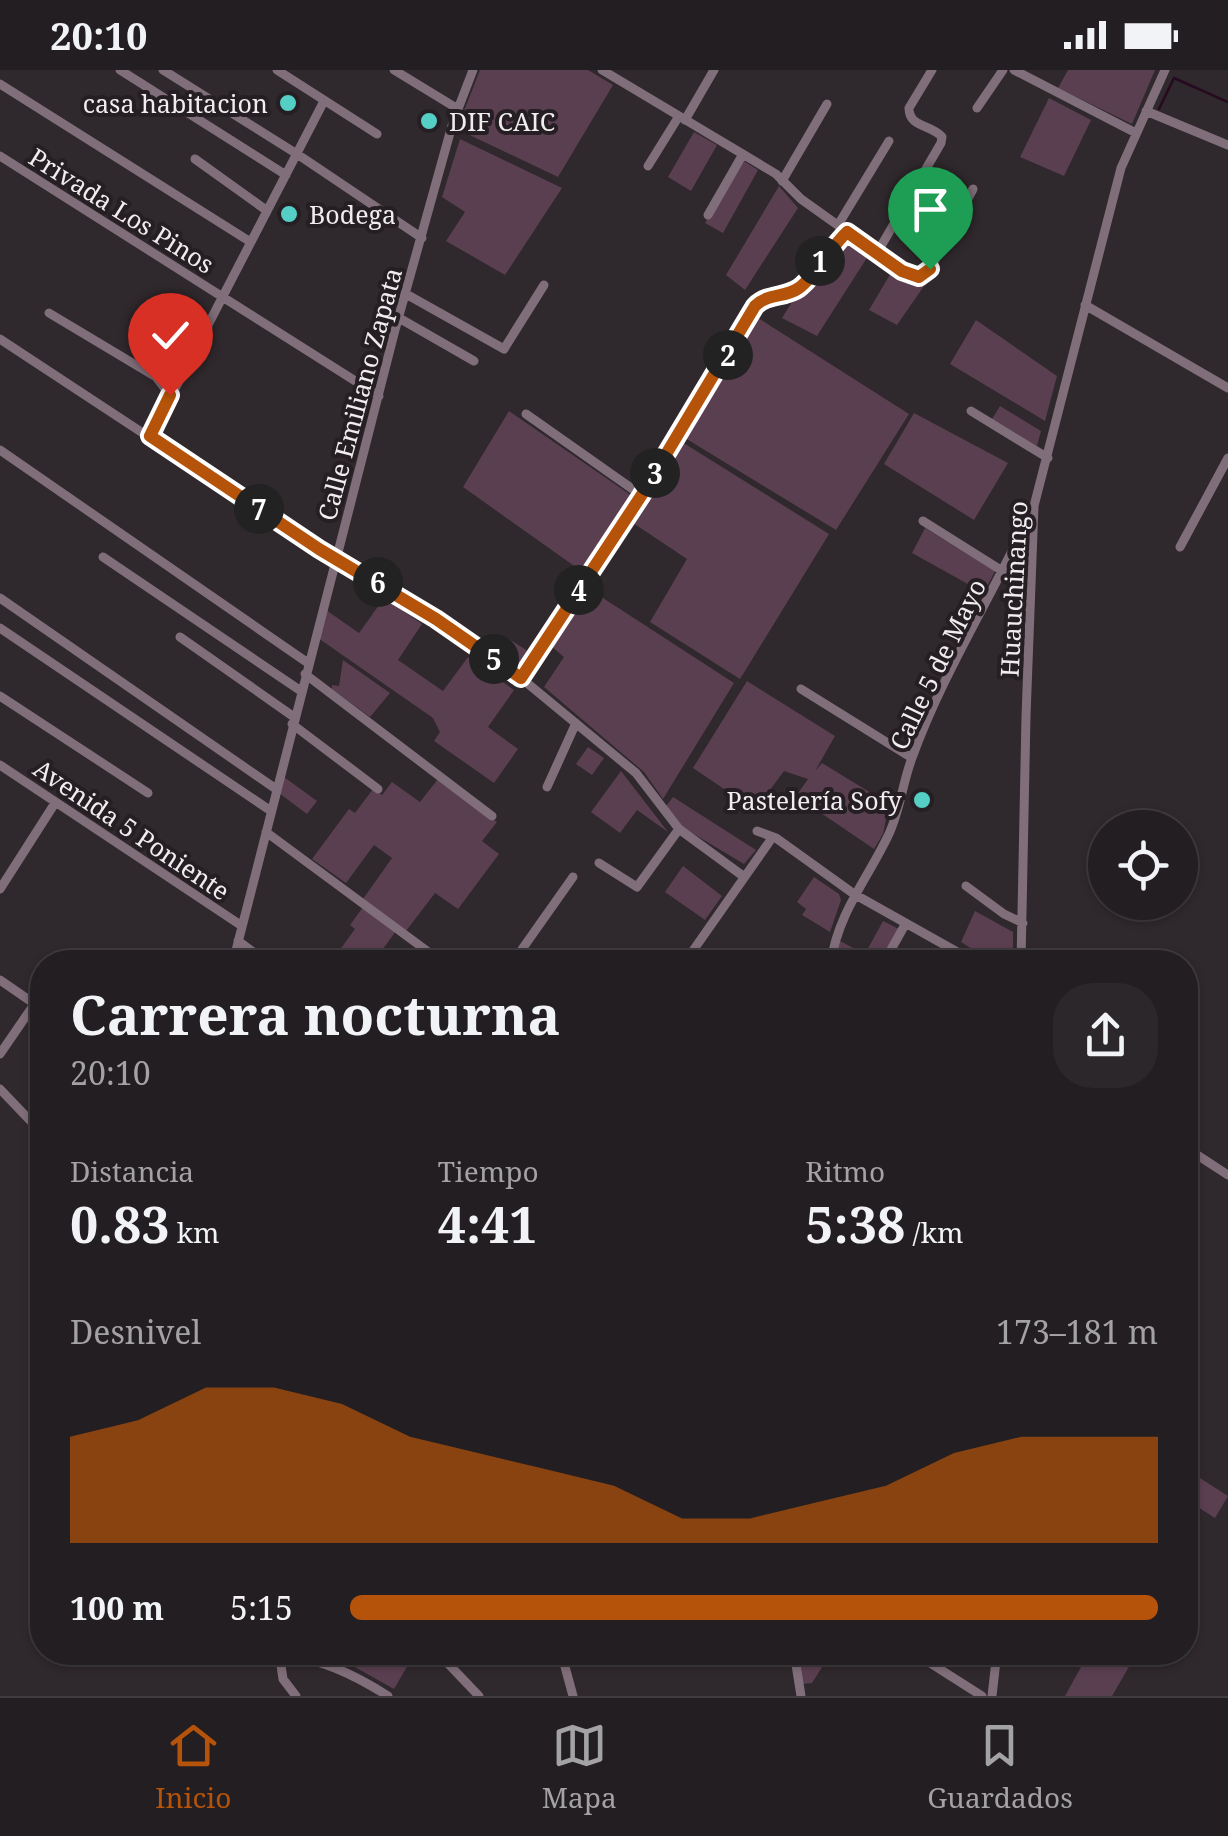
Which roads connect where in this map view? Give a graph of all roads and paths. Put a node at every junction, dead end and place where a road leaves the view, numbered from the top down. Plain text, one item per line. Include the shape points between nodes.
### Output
1 (120, 70) edge
2 (163, 70) edge
3 (277, 70) edge
4 (394, 70) edge
5 (472, 70) edge
6 (602, 70) edge
7 (714, 70) edge
8 (932, 70) edge
9 (1003, 70) edge
10 (1014, 70) edge
11 (1165, 70) edge
12 (0, 84) edge
13 (324, 101) junction
14 (827, 104) dead end
15 (978, 108) dead end
16 (458, 109) junction
17 (1146, 111) junction
18 (682, 118) junction
19 (1136, 133) junction
20 (377, 134) dead end
21 (889, 142) dead end
22 (1228, 145) edge
23 (297, 154) junction
24 (743, 154) junction
25 (0, 156) edge
26 (195, 159) dead end
27 (648, 166) dead end
28 (286, 174) junction
29 (782, 181) junction
30 (973, 189) dead end
31 (266, 210) junction
32 (708, 215) dead end
33 (842, 228) junction
34 (422, 238) junction
35 (250, 241) junction
36 (877, 253) junction
37 (544, 285) dead end
38 (406, 294) junction
39 (222, 298) junction
40 (1085, 305) junction
41 (49, 313) dead end
42 (399, 318) junction
43 (0, 339) edge
44 (474, 361) dead end
45 (1228, 388) edge
46 (170, 395) junction
47 (379, 396) junction
48 (971, 411) dead end
49 (526, 414) dead end
50 (150, 436) junction
51 (0, 450) edge
52 (1048, 458) junction
53 (1228, 458) edge
54 (641, 496) junction
55 (1034, 506) junction
56 (923, 521) dead end
57 (1180, 547) dead end
58 (103, 557) dead end
59 (335, 557) junction
60 (1004, 572) junction
61 (0, 598) edge
62 (0, 628) edge
63 (180, 638) dead end
64 (308, 663) junction
65 (305, 674) junction
66 (521, 678) junction
67 (801, 690) dead end
68 (300, 691) junction
69 (0, 696) edge
70 (293, 721) junction
71 (576, 723) junction
72 (912, 758) junction
73 (0, 765) edge
74 (546, 787) dead end
75 (276, 789) junction
76 (378, 789) dead end
77 (148, 792) dead end
78 (55, 803) junction
79 (271, 810) junction
80 (492, 816) dead end
81 (679, 829) junction
82 (757, 831) dead end
83 (266, 832) junction
84 (772, 838) junction
85 (599, 862) dead end
86 (743, 876) junction
87 (573, 878) dead end
88 (966, 886) dead end
89 (0, 889) edge
90 (854, 894) junction
91 (1022, 922) junction
92 (906, 923) junction
93 (242, 926) junction
94 (238, 940) junction
95 (236, 950) edge
96 (251, 950) edge
97 (426, 950) edge
98 (522, 950) edge
99 (692, 950) edge
100 (833, 950) edge
101 (891, 950) edge
102 (954, 950) edge
103 (1022, 950) edge
104 (0, 980) edge
105 (30, 1000) edge
106 (30, 1017) edge
107 (0, 1054) edge
108 (0, 1089) edge
109 (30, 1120) edge
110 (1198, 1155) edge
111 (1228, 1175) edge
112 (281, 1665) edge
113 (332, 1665) edge
114 (449, 1665) edge
115 (564, 1665) edge
116 (796, 1665) edge
117 (933, 1665) edge
118 (996, 1665) edge
119 (296, 1696) edge
120 (388, 1696) edge
121 (478, 1696) edge
122 (572, 1696) edge
123 (801, 1696) edge
124 (982, 1696) edge
125 (992, 1696) edge

1 - 28 street
2 - 23 street
3 - 13 street
4 - 16 street
5 - 16 street, Calle Emiliano Zapata
6 - 18 street
7 - 18 street
8 - 36 street via 909,116 937,131 941,144
9 - 15 street
10 - 19 street
11 - 17 street, Huauchinango
12 - 35 street
13 - 20 street
13 - 23 street
14 - 29 street
16 - 34 street, Calle Emiliano Zapata
17 - 19 street, Huauchinango
17 - 22 street
18 - 24 street
18 - 27 street
19 - 40 street, Huauchinango
21 - 33 street
23 - 28 street
23 - 34 street
24 - 29 street
24 - 32 street
25 - 39 street, Privada Los Pinos
26 - 31 street
28 - 31 street
29 - 33 street
30 - 36 street via 925,275 902,271
31 - 35 street
33 - 36 street
33 - 54 street via 802,286 755,306
34 - 38 street, Calle Emiliano Zapata
35 - 39 street
37 - 38 street via 504,349
38 - 42 street, Calle Emiliano Zapata
39 - 46 street
39 - 47 street, Privada Los Pinos
40 - 45 street
40 - 52 street, Huauchinango
41 - 46 street via 156,377
42 - 44 street
42 - 47 street, Calle Emiliano Zapata
43 - 50 street
46 - 50 street
47 - 59 street, Calle Emiliano Zapata
48 - 52 street
49 - 54 street
50 - 59 street
51 - 64 street
52 - 55 street, Huauchinango
53 - 57 street
54 - 66 street
55 - 60 street, Calle 5 de Mayo
55 - 91 street, Huauchinango
56 - 60 street
58 - 68 street
59 - 64 street, Calle Emiliano Zapata
59 - 66 street
60 - 72 street, Calle 5 de Mayo
61 - 75 street
62 - 79 street
63 - 70 street
64 - 65 street, Calle Emiliano Zapata
65 - 68 street, Calle Emiliano Zapata
65 - 80 street
66 - 71 street
67 - 72 street
68 - 70 street, Calle Emiliano Zapata
69 - 77 street
70 - 75 street, Calle Emiliano Zapata
70 - 76 street
71 - 74 street
71 - 81 street via 636,773
72 - 90 street, Calle 5 de Mayo via 888,837
73 - 78 street, Avenida 5 Poniente
75 - 79 street, Calle Emiliano Zapata
78 - 89 street
78 - 93 street, Avenida 5 Poniente
79 - 83 street, Calle Emiliano Zapata
81 - 85 street via 637,887
81 - 86 street
82 - 84 street
83 - 93 street, Calle Emiliano Zapata
83 - 97 street
84 - 86 street
84 - 90 street
86 - 99 street
87 - 98 street
88 - 91 street
90 - 92 street
90 - 100 street, Calle 5 de Mayo
91 - 103 street, Huauchinango
92 - 101 street
92 - 102 street
93 - 94 street, Calle Emiliano Zapata
94 - 95 street, Calle Emiliano Zapata
94 - 96 street
104 - 105 street
106 - 107 street
108 - 109 street
110 - 111 street
112 - 119 street
113 - 120 street
114 - 121 street
115 - 122 street
116 - 123 street
117 - 124 street
118 - 125 street

